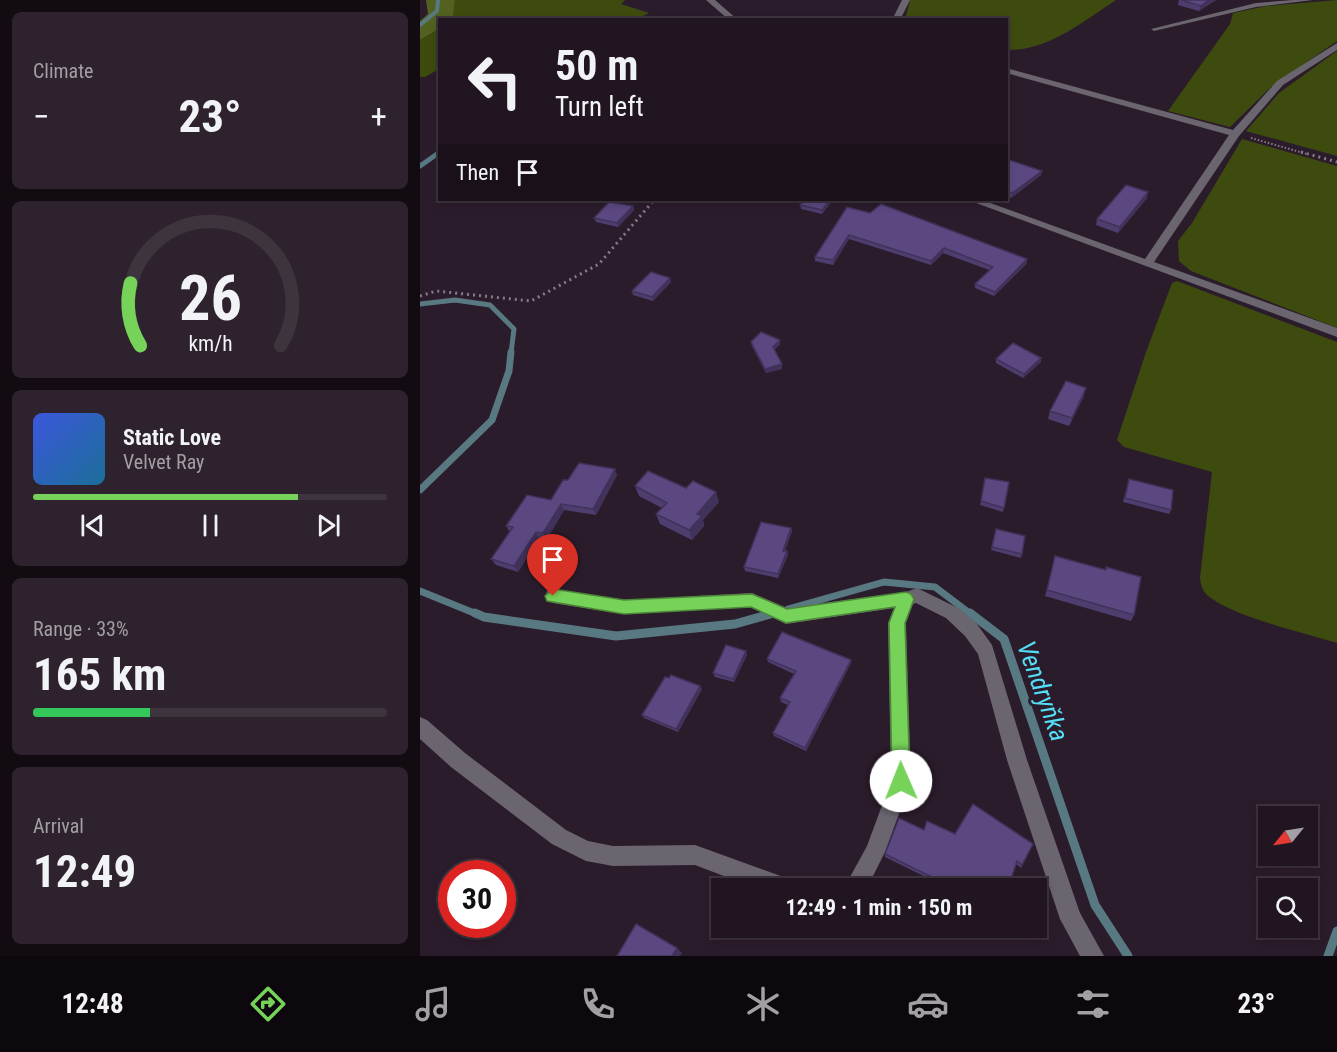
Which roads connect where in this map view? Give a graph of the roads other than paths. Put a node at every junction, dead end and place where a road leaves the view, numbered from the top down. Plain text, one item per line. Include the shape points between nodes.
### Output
1 (710, 0) edge
2 (906, 0) edge
3 (1310, 0) edge
4 (732, 18) edge
5 (897, 18) edge
6 (1154, 29) dead end
7 (1337, 46) edge
8 (1008, 71) edge
9 (1236, 134) junction
10 (976, 201) edge
11 (1148, 263) junction
12 (1337, 333) edge
13 (553, 596) dead end
14 (906, 599) junction
15 (420, 726) edge
16 (757, 878) edge
17 (861, 878) edge
18 (1093, 956) edge

1 - 4 street
2 - 5 street
3 - 6 lane via 1256,5
7 - 9 street via 1280,83
8 - 9 street
9 - 11 street
10 - 11 street
11 - 12 street
13 - 14 street via 624,607 752,600 786,616
14 - 17 street via 897,623 901,781 875,852
14 - 18 street via 917,595 952,613 986,651 1017,760 1071,919
15 - 16 street via 558,837 586,851 613,856 695,855

